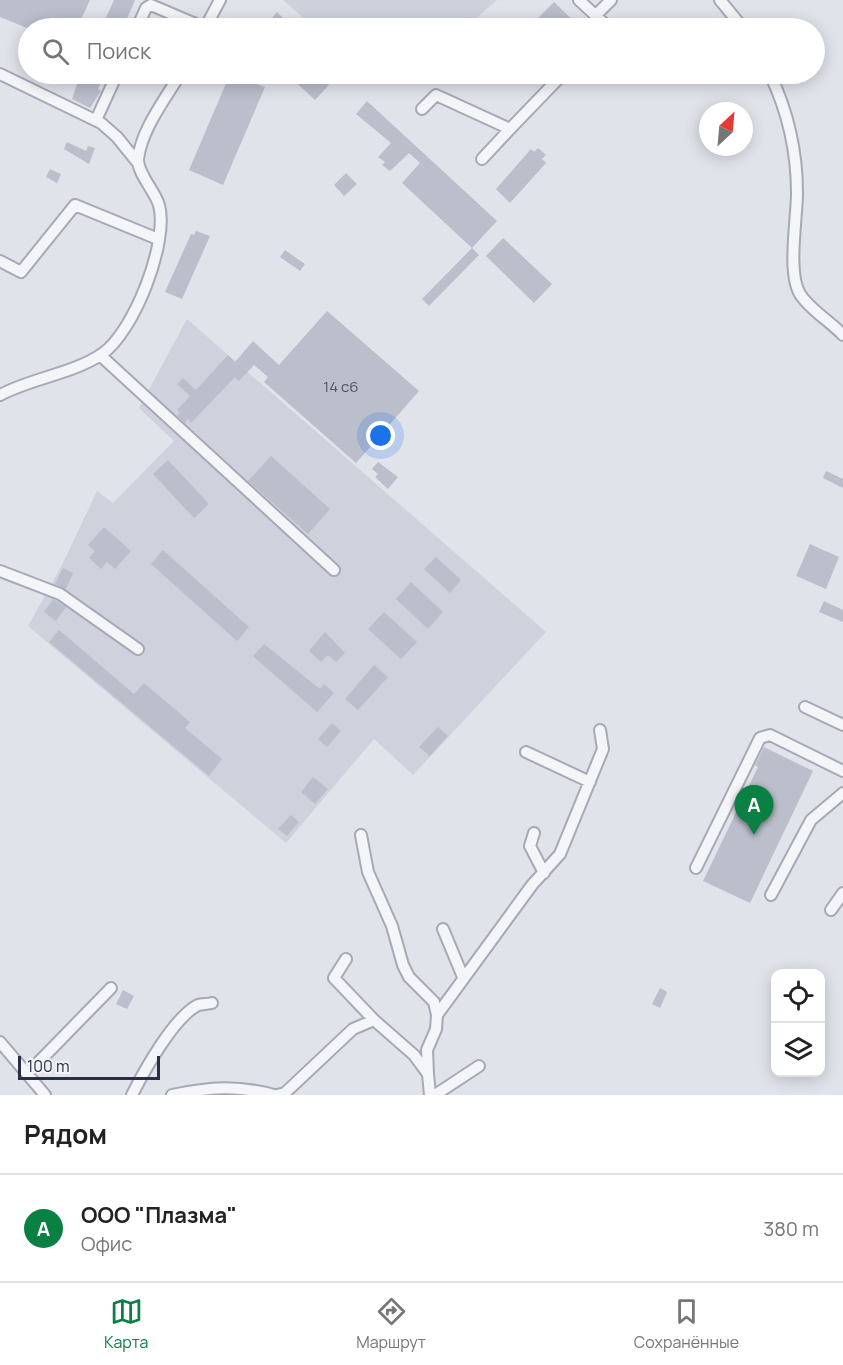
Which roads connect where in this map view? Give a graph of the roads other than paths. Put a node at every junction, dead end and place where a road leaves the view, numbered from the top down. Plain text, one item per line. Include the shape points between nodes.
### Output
1 (220, 0) edge
2 (579, 0) edge
3 (611, 0) edge
4 (720, 0) edge
5 (596, 15) junction
6 (142, 18) edge
7 (182, 18) edge
8 (210, 18) edge
9 (599, 18) edge
10 (735, 18) edge
11 (0, 74) edge
12 (18, 83) edge
13 (21, 84) edge
14 (112, 84) edge
15 (174, 84) edge
16 (553, 84) edge
17 (775, 84) edge
18 (422, 109) dead end
19 (96, 120) junction
20 (510, 129) junction
21 (482, 159) dead end
22 (138, 163) junction
23 (158, 239) junction
24 (0, 261) edge
25 (843, 335) edge
26 (100, 355) junction
27 (0, 395) edge
28 (333, 570) dead end
29 (0, 571) edge
30 (138, 650) dead end
31 (805, 707) dead end
32 (843, 725) edge
33 (600, 730) dead end
34 (526, 752) dead end
35 (843, 771) edge
36 (590, 782) junction
37 (843, 794) edge
38 (534, 834) dead end
39 (361, 835) dead end
40 (696, 868) dead end
41 (544, 873) junction
42 (843, 893) edge
43 (771, 895) dead end
44 (831, 909) dead end
45 (444, 929) dead end
46 (346, 959) dead end
47 (463, 977) junction
48 (111, 988) dead end
49 (212, 1003) dead end
50 (437, 1015) junction
51 (374, 1020) junction
52 (2, 1047) edge
53 (479, 1066) dead end
54 (27, 1074) junction
55 (428, 1074) junction
56 (40, 1094) edge
57 (132, 1095) edge
58 (172, 1095) edge
59 (276, 1095) edge
60 (430, 1095) edge
61 (435, 1095) edge

1 - 8 street
2 - 5 street
3 - 5 street
4 - 10 street
5 - 9 street
6 - 7 street via 151,5
11 - 12 street
13 - 19 street
14 - 19 street
15 - 22 street via 142,140
16 - 20 street
17 - 25 street via 792,136 797,192 796,286 806,302
18 - 20 street via 436,95
19 - 22 street via 117,136
20 - 21 street
22 - 23 street via 159,205
23 - 24 street via 75,205 21,272
23 - 26 street via 145,288 130,321
26 - 27 street
26 - 28 street
29 - 30 street via 60,594
31 - 32 street
33 - 36 street via 603,748
34 - 36 street
35 - 40 street via 770,735 760,738
36 - 41 street via 560,854
37 - 43 street via 816,814 806,827
38 - 41 street via 531,846
39 - 50 street via 368,872 392,926 403,965 409,977 434,1002
41 - 47 street
42 - 44 street
45 - 47 street
46 - 51 street via 334,978
47 - 50 street
48 - 54 street
49 - 57 street via 199,1005 163,1042
50 - 55 street via 427,1050
51 - 55 street via 414,1055
51 - 59 street via 353,1029 285,1093
52 - 54 street
53 - 61 street
54 - 56 street
55 - 60 street
58 - 59 street via 223,1086

